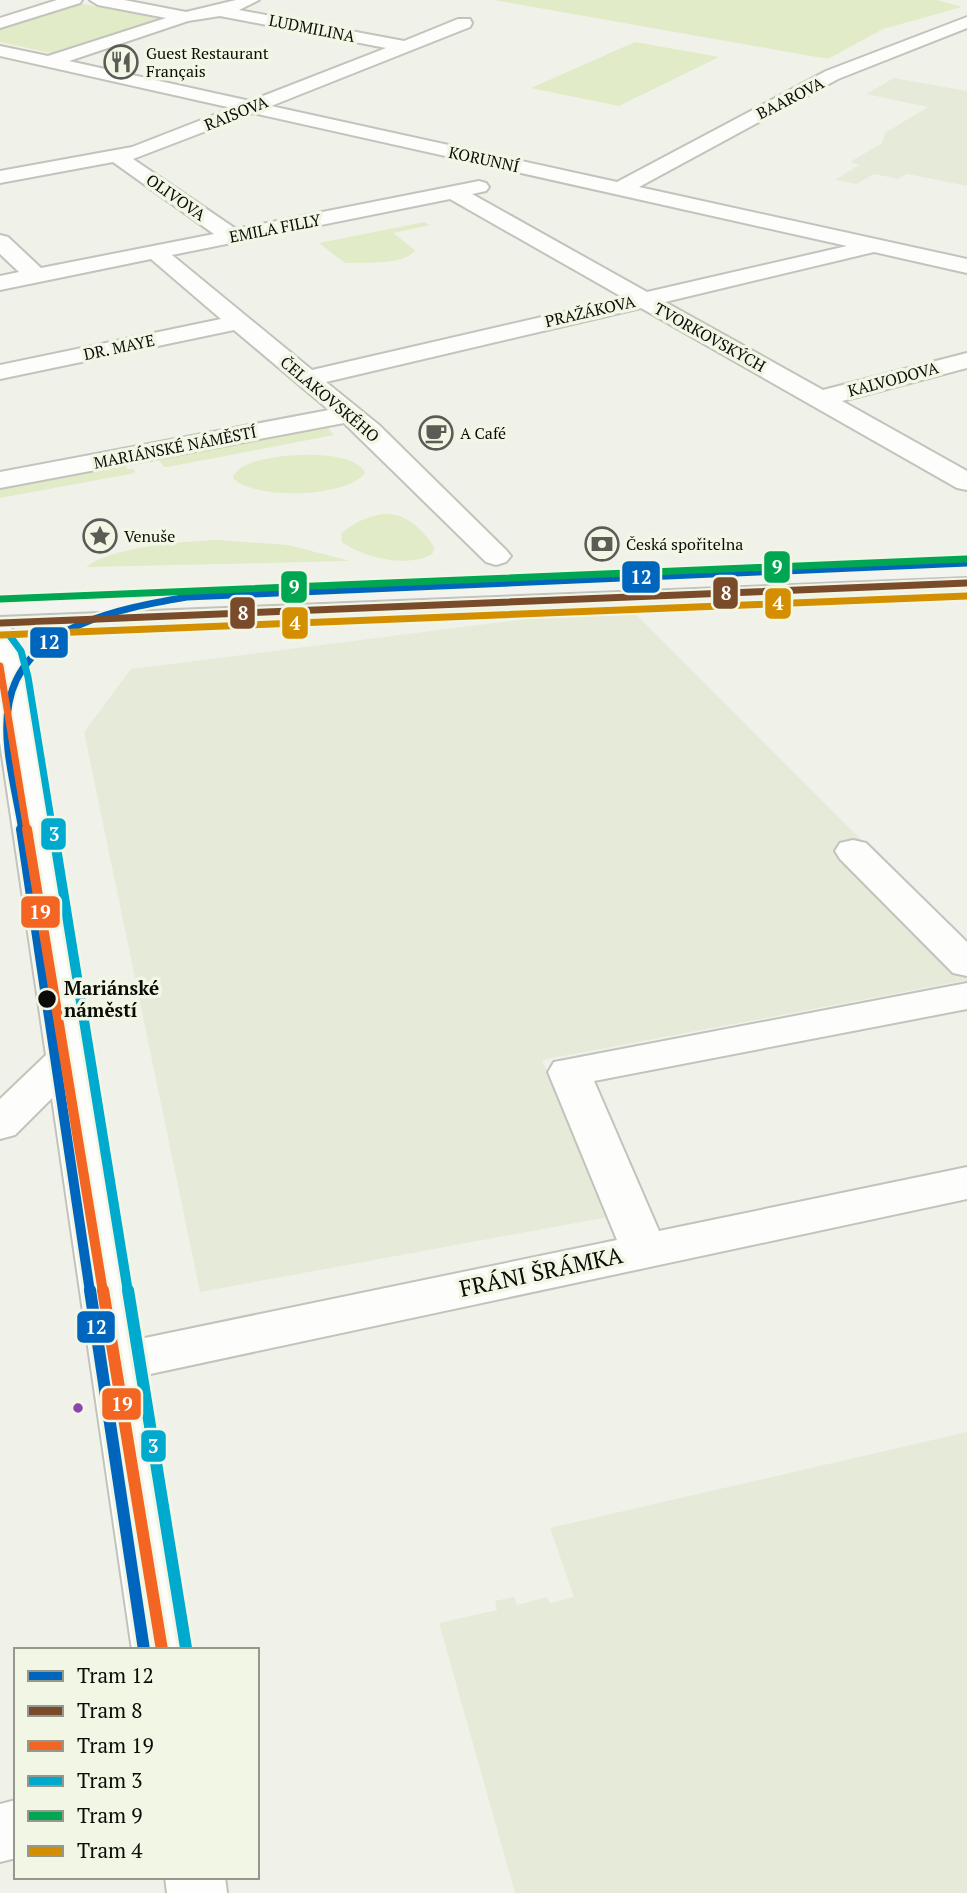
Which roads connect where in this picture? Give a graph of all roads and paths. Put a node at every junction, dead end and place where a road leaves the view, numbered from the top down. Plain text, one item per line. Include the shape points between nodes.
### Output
1 (74, 0) edge
2 (98, 0) edge
3 (251, 0) edge
4 (220, 10) junction
5 (185, 17) junction
6 (967, 22) edge
7 (0, 23) edge
8 (464, 23) dead end
9 (405, 46) junction
10 (0, 51) edge
11 (49, 62) junction
12 (251, 108) junction
13 (118, 157) junction
14 (549, 174) junction
15 (0, 177) edge
16 (620, 189) junction
17 (453, 192) junction
18 (233, 237) junction
19 (0, 242) edge
20 (875, 246) junction
21 (155, 252) junction
22 (967, 266) edge
23 (36, 276) junction
24 (0, 282) edge
25 (642, 299) junction
26 (239, 323) junction
27 (967, 360) edge
28 (0, 372) edge
29 (306, 379) junction
30 (820, 399) junction
31 (350, 414) junction
32 (0, 480) edge
33 (967, 482) edge
34 (496, 556) dead end
35 (967, 567) edge
36 (0, 606) edge
37 (0, 635) edge
38 (853, 851) dead end
39 (967, 964) edge
40 (967, 996) edge
41 (65, 1060) junction
42 (0, 1124) edge
43 (967, 1184) edge
44 (644, 1250) junction
45 (115, 1363) junction
46 (159, 1648) edge

1 - 7 street
2 - 5 street
3 - 4 street, LUDMILINA
4 - 5 street, LUDMILINA
4 - 9 street, LUDMILINA
5 - 11 street, LUDMILINA
6 - 16 street, BAAROVA via 832,75
8 - 9 street, RAISOVA
9 - 12 street, RAISOVA
10 - 11 street, KORUNNÍ
11 - 12 street, KORUNNÍ
12 - 13 street, RAISOVA
12 - 14 street, KORUNNÍ
13 - 15 street, RAISOVA
13 - 18 street, OLIVOVA
14 - 16 street, KORUNNÍ
14 - 17 street, EMILA FILLY
16 - 20 street, KORUNNÍ
17 - 18 street, EMILA FILLY
17 - 25 street, TVORKOVSKÝCH
18 - 21 street, EMILA FILLY
19 - 23 street
20 - 22 street, KORUNNÍ
20 - 25 street, PRAŽÁKOVA
21 - 23 street, EMILA FILLY
21 - 26 street, ČELAKOVSKÉHO
23 - 24 street, EMILA FILLY
25 - 29 street, PRAŽÁKOVA
25 - 30 street, TVORKOVSKÝCH
26 - 28 street, DR. MAYE
26 - 29 street, ČELAKOVSKÉHO
27 - 30 street, KALVODOVA
29 - 31 street, ČELAKOVSKÉHO
30 - 33 street, TVORKOVSKÝCH
31 - 32 street, MARIÁNSKÉ NÁMĚSTÍ
31 - 34 street, ČELAKOVSKÉHO
35 - 36 main road
37 - 41 street
38 - 39 street
40 - 44 street via 569,1072
41 - 42 street
41 - 45 street
43 - 44 street, FRÁNI ŠRÁMKA
44 - 45 street, FRÁNI ŠRÁMKA
45 - 46 street

